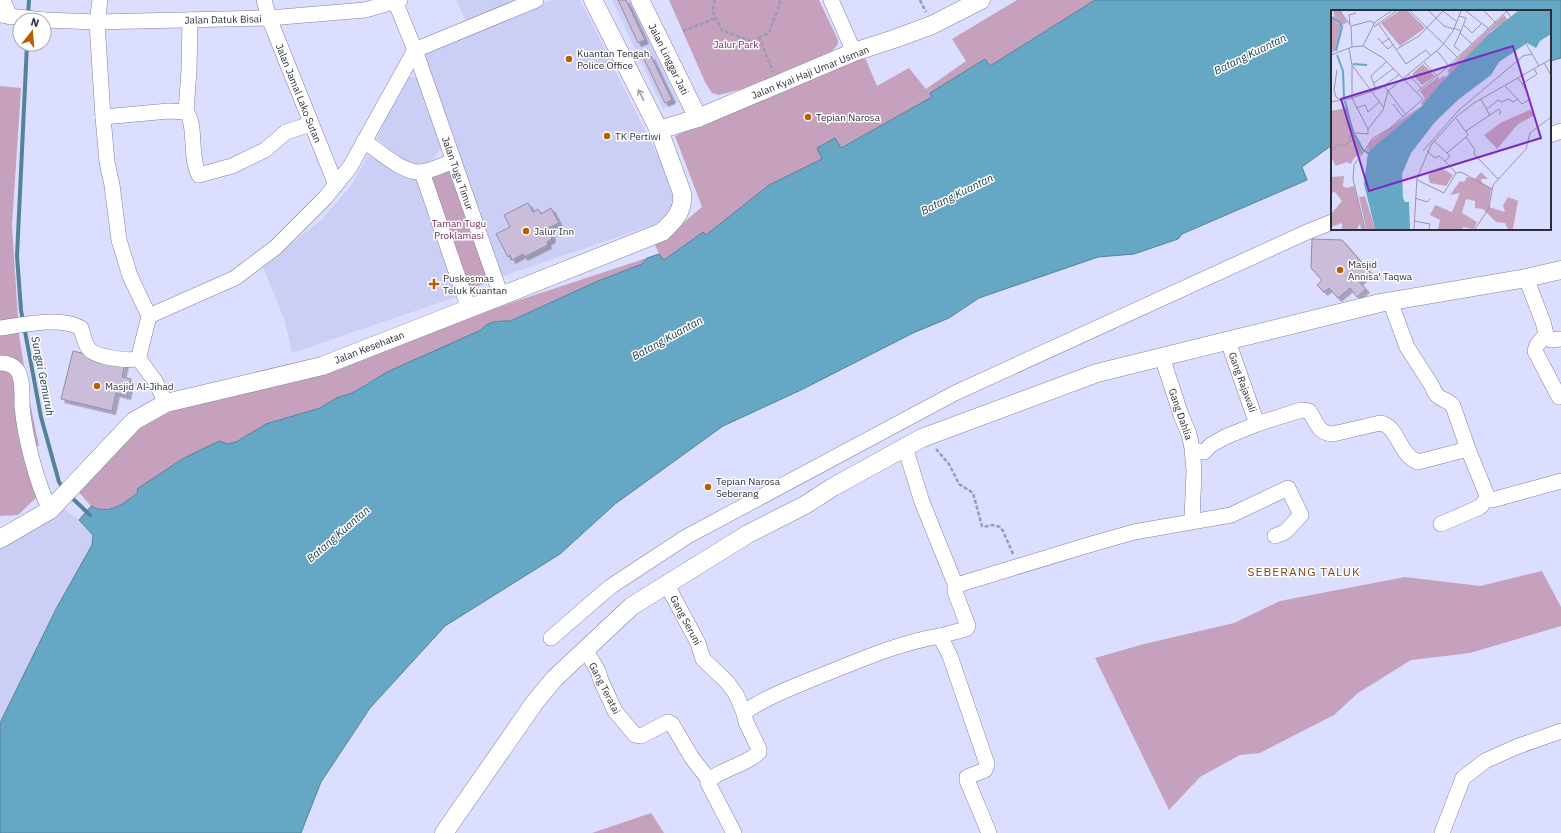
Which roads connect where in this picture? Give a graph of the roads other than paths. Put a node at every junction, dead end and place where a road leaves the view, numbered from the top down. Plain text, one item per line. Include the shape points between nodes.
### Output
1 (3, 0) edge
2 (100, 0) edge
3 (264, 0) edge
4 (536, 0) edge
5 (593, 0) edge
6 (640, 0) edge
7 (831, 0) edge
8 (981, 0) edge
9 (397, 1) edge
10 (319, 7) edge
11 (10, 17) edge
12 (269, 18) junction
13 (52, 20) edge
14 (190, 20) junction
15 (97, 22) junction
16 (415, 50) junction
17 (854, 52) junction
18 (186, 112) junction
19 (104, 117) junction
20 (698, 118) junction
21 (311, 124) junction
22 (659, 130) junction
23 (1561, 130) edge
24 (1551, 135) edge
25 (364, 141) junction
26 (454, 161) junction
27 (422, 172) junction
28 (336, 185) junction
29 (1331, 222) edge
30 (1561, 270) edge
31 (1526, 278) junction
32 (501, 296) junction
33 (1390, 301) junction
34 (469, 309) junction
35 (149, 316) junction
36 (0, 328) edge
37 (1545, 337) junction
38 (1561, 339) edge
39 (1228, 341) junction
40 (1162, 357) junction
41 (138, 358) junction
42 (0, 363) edge
43 (1559, 397) dead end
44 (166, 403) junction
45 (1257, 424) junction
46 (905, 447) junction
47 (1468, 449) junction
48 (1193, 451) junction
49 (1561, 481) edge
50 (1488, 498) junction
51 (54, 506) junction
52 (1192, 521) junction
53 (1441, 524) dead end
54 (1275, 536) dead end
55 (0, 539) edge
56 (667, 584) junction
57 (956, 586) junction
58 (940, 636) junction
59 (552, 638) dead end
60 (585, 649) junction
61 (744, 713) junction
62 (1561, 731) edge
63 (709, 780) junction
64 (444, 833) edge
65 (734, 833) edge
66 (988, 833) edge
67 (1442, 833) edge

1 - 11 street
2 - 15 street
3 - 12 street, Jalan Jamal Lako Sutan
4 - 16 street
22 -> 5 street
6 - 20 street, Jalan Linggar Jati
7 - 17 street
8 - 17 street, Jalan Kyai Haji Umar Usman via 932,25
9 - 10 street, Jalan Datuk Bisai via 365,10
9 - 16 street, Jalan Tugu Timur
10 - 12 street, Jalan Datuk Bisai
12 - 14 street, Jalan Datuk Bisai
12 - 21 street, Jalan Jamal Lako Sutan
13 - 15 street, Jalan Datuk Bisai
14 - 15 street, Jalan Datuk Bisai
14 - 18 street
15 - 19 street
16 - 25 street
16 - 26 street, Jalan Tugu Timur
17 - 20 street, Jalan Kyai Haji Umar Usman
18 - 19 street via 169,111
18 - 21 street via 191,118 193,159 199,175 232,166 265,150 286,132
19 - 35 street via 107,162 119,240 130,276
20 - 22 street, Jalan Kyai Haji Umar Usman
21 - 28 street, Jalan Jamal Lako Sutan
22 - 32 street, Jalan Kesehatan via 682,193 683,202 676,218 662,232
23 - 24 street
25 - 27 street via 409,171
25 - 28 street via 350,167
26 - 27 street
26 - 32 street, Jalan Tugu Timur
27 - 34 street
28 - 35 street via 276,246 235,278
29 - 59 street via 941,401 686,537 610,588
30 - 31 street
31 - 33 street
31 - 37 street via 1543,322
32 - 34 street, Jalan Kesehatan
33 - 39 street
33 - 47 street via 1407,347 1434,393 1453,406
34 - 44 street, Jalan Kesehatan via 322,366
35 - 41 street
36 - 41 street via 38,323 75,324 81,328 89,350 95,354 130,360
37 - 38 street via 1551,340
37 - 43 street via 1535,351
39 - 40 street
39 - 45 street, Gang Rajawali
40 - 46 street via 1097,373
40 - 48 street, Gang Dahlia
41 - 44 street via 155,381
42 - 51 street via 11,365 17,370 21,381 23,412 41,490
44 - 51 street, Jalan Kesehatan via 134,421
45 - 47 street via 1300,410 1309,411 1318,426 1327,434 1386,424 1393,430 1407,455 1418,462
45 - 48 street via 1225,437 1204,452
46 - 56 street via 832,487 805,505 748,534
46 - 57 street via 922,502
47 - 50 street
48 - 52 street, Gang Dahlia
49 - 50 street via 1492,500
50 - 53 street via 1480,506
51 - 55 street, Jalan Kesehatan
52 - 54 street via 1231,515 1288,488 1301,515 1285,532
52 - 57 street via 1134,532
56 - 60 street via 632,606
56 - 61 street, Gang Seruni via 698,643 703,659 727,682 736,694
57 - 58 street via 955,592 968,626 966,629
58 - 61 street via 867,657 786,690
58 - 66 street via 950,656 986,764 985,770 967,777 966,780
60 - 63 street, Gang Teratai via 598,671 615,711 635,735 641,736 668,722 672,724 692,758
60 - 64 street via 535,702
61 - 63 street, Gang Seruni via 759,752 744,763
62 - 67 street via 1485,761 1463,778
63 - 65 street via 709,785

